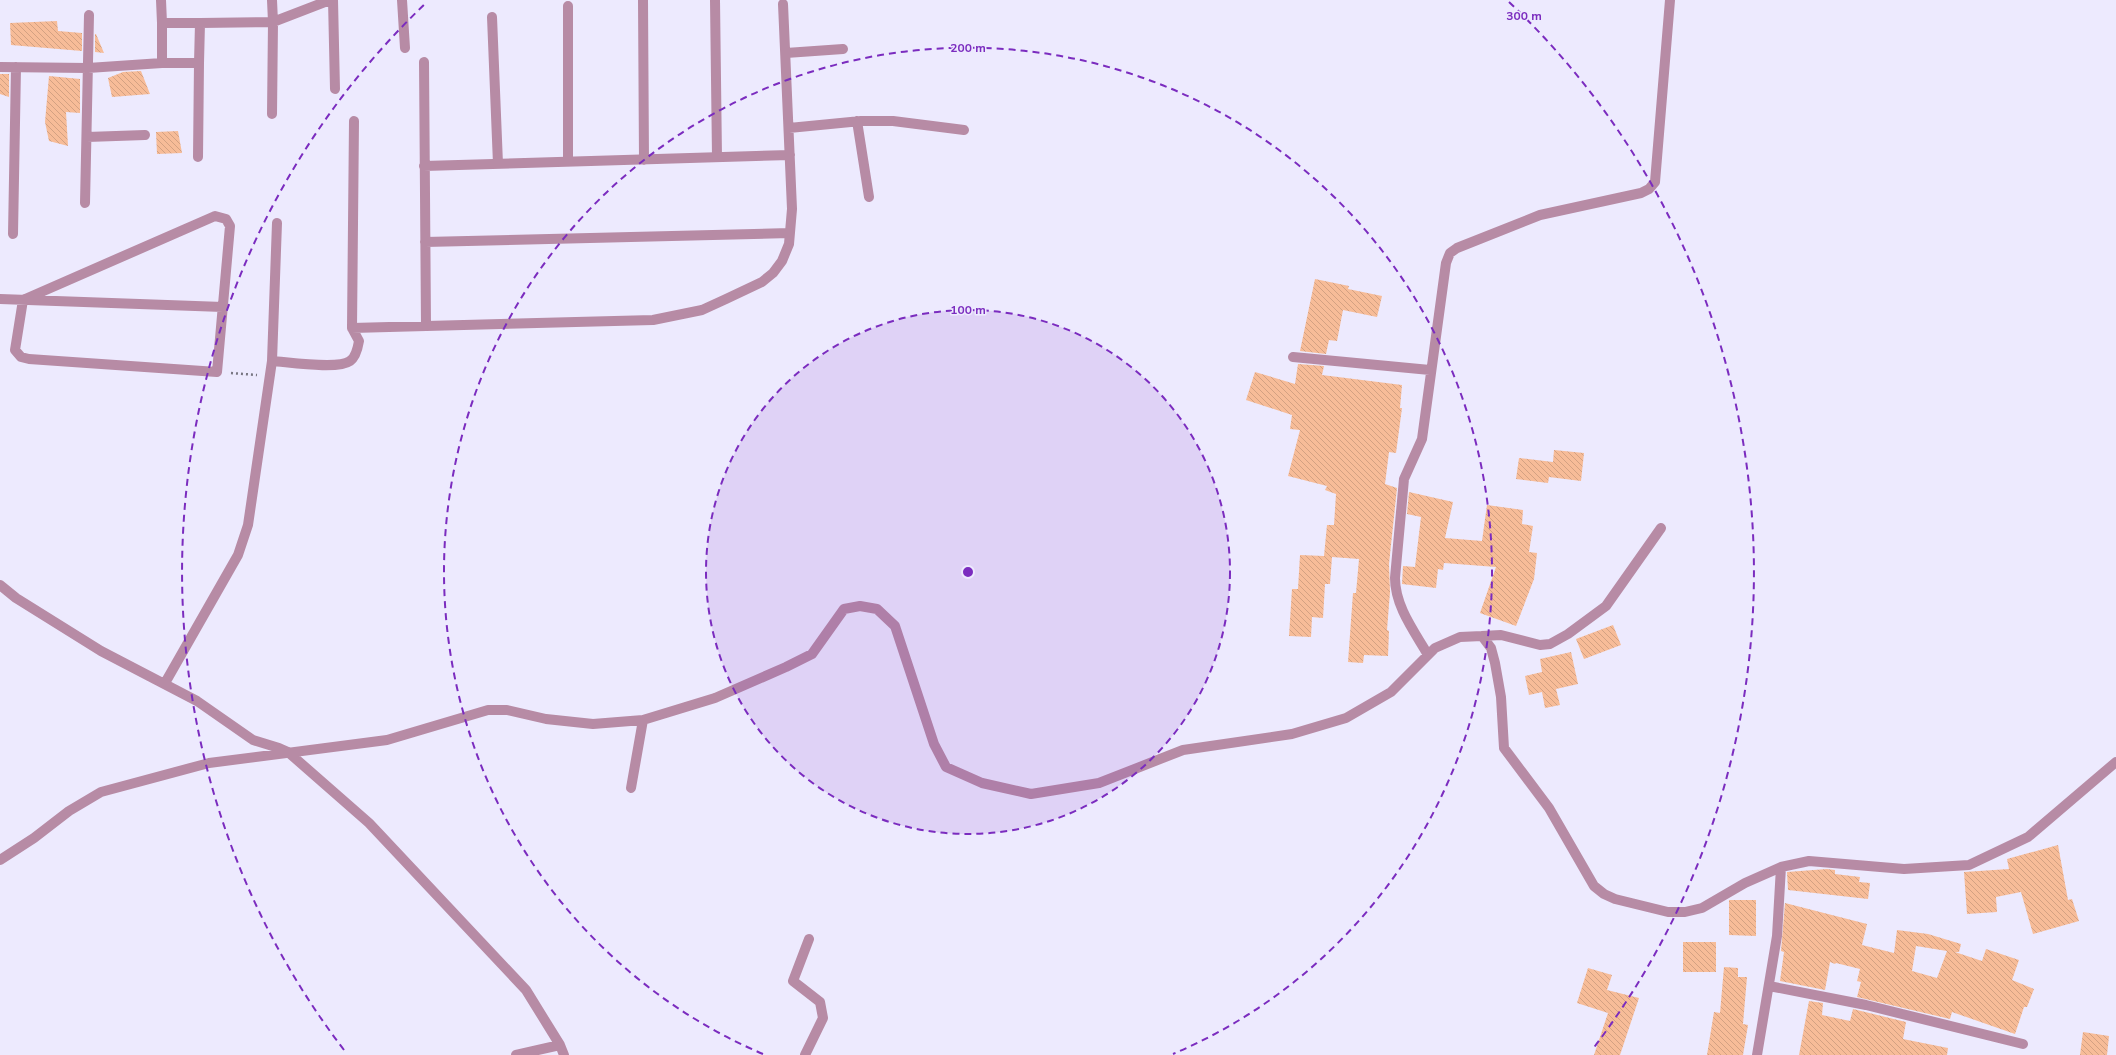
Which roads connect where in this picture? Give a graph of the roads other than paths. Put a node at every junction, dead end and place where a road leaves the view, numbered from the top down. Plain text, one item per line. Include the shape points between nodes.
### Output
1 (161, 0) edge
2 (272, 0) edge
3 (330, 0) edge
4 (334, 0) edge
5 (402, 0) edge
6 (643, 0) edge
7 (715, 0) edge
8 (1670, 0) edge
9 (783, 4) dead end
10 (568, 6) dead end
11 (89, 15) dead end
12 (492, 17) dead end
13 (273, 22) junction
14 (162, 23) junction
15 (200, 24) junction
16 (405, 48) dead end
17 (843, 49) dead end
18 (786, 53) junction
19 (424, 62) dead end
20 (162, 63) junction
21 (199, 63) junction
22 (0, 67) edge
23 (16, 67) junction
24 (88, 68) junction
25 (335, 88) dead end
26 (272, 114) dead end
27 (354, 121) dead end
28 (856, 121) junction
29 (789, 128) junction
30 (964, 130) dead end
31 (144, 135) dead end
32 (87, 137) junction
33 (790, 155) junction
34 (198, 156) dead end
35 (717, 158) junction
36 (644, 160) junction
37 (568, 162) junction
38 (498, 164) junction
39 (424, 166) junction
40 (869, 198) dead end
41 (85, 203) dead end
42 (277, 223) dead end
43 (790, 233) junction
44 (13, 234) dead end
45 (425, 242) junction
46 (0, 299) edge
47 (23, 300) junction
48 (223, 307) junction
49 (426, 326) junction
50 (352, 328) junction
51 (1293, 357) dead end
52 (272, 361) junction
53 (1430, 370) junction
54 (1661, 528) dead end
55 (0, 585) edge
56 (1482, 636) junction
57 (1428, 655) junction
58 (165, 684) junction
59 (643, 720) junction
60 (283, 750) junction
61 (2116, 762) edge
62 (631, 788) dead end
63 (0, 860) edge
64 (1780, 867) junction
65 (809, 939) dead end
66 (1769, 986) junction
67 (560, 1044) junction
68 (2023, 1044) dead end
69 (516, 1055) edge
70 (564, 1055) edge
71 (805, 1055) edge
72 (1757, 1055) edge

1 - 14 street
2 - 13 street
3 - 13 street
4 - 25 street
5 - 16 street
6 - 36 street
7 - 35 street
8 - 53 street via 1655,182 1641,193 1540,215 1450,253 1446,263
9 - 18 street
10 - 37 street
11 - 24 street
12 - 38 street
13 - 15 street
13 - 26 street
14 - 15 street
14 - 20 street
15 - 21 street
17 - 18 street
18 - 29 street
19 - 39 street
20 - 21 street
20 - 24 street
21 - 34 street
22 - 23 street
23 - 24 street
23 - 44 street
24 - 32 street
27 - 50 street
28 - 29 street
28 - 30 street via 893,121
28 - 40 street
29 - 33 street
31 - 32 street
32 - 41 street
33 - 35 street
33 - 43 street
35 - 36 street
36 - 37 street
37 - 38 street
38 - 39 street
39 - 45 street
42 - 52 street
43 - 45 street
43 - 49 street via 789,244 782,261 773,273 762,282 702,310 654,320
45 - 49 street
46 - 47 street
47 - 48 street
47 - 48 street via 215,216 226,219 230,226
47 - 48 street via 15,350 21,357 216,372
49 - 50 street
50 - 52 street via 359,341 350,361 337,365
51 - 53 street
52 - 58 street via 252,507 243,540 238,555
53 - 57 street via 1422,439 1404,479 1395,585 1399,603
54 - 56 street via 1606,606 1568,634 1550,644 1540,645 1508,636
55 - 58 street via 16,598 101,651
56 - 57 street via 1460,637 1435,648
56 - 64 street via 1490,648 1495,663 1501,697 1504,748 1549,808 1594,886 1604,894 1668,912 1685,912 1702,908 1745,883
57 - 59 street via 1391,692 1346,718 1292,734 1182,750 1099,783 1031,794 982,783 946,768 934,744 895,626 878,609 860,606 844,608 812,654 715,698
58 - 60 street via 197,701 253,740
59 - 60 street via 593,724 546,719 507,710 488,710 387,740
59 - 62 street
60 - 63 street via 209,763 101,792 69,810 34,838
60 - 67 street via 369,823 445,902 526,990
61 - 64 street via 2028,837 1969,864 1904,869 1810,861
64 - 66 street via 1777,936
65 - 71 street via 793,981 820,1002 823,1018
66 - 68 street via 1866,1005
66 - 72 street
67 - 69 street
67 - 70 street

